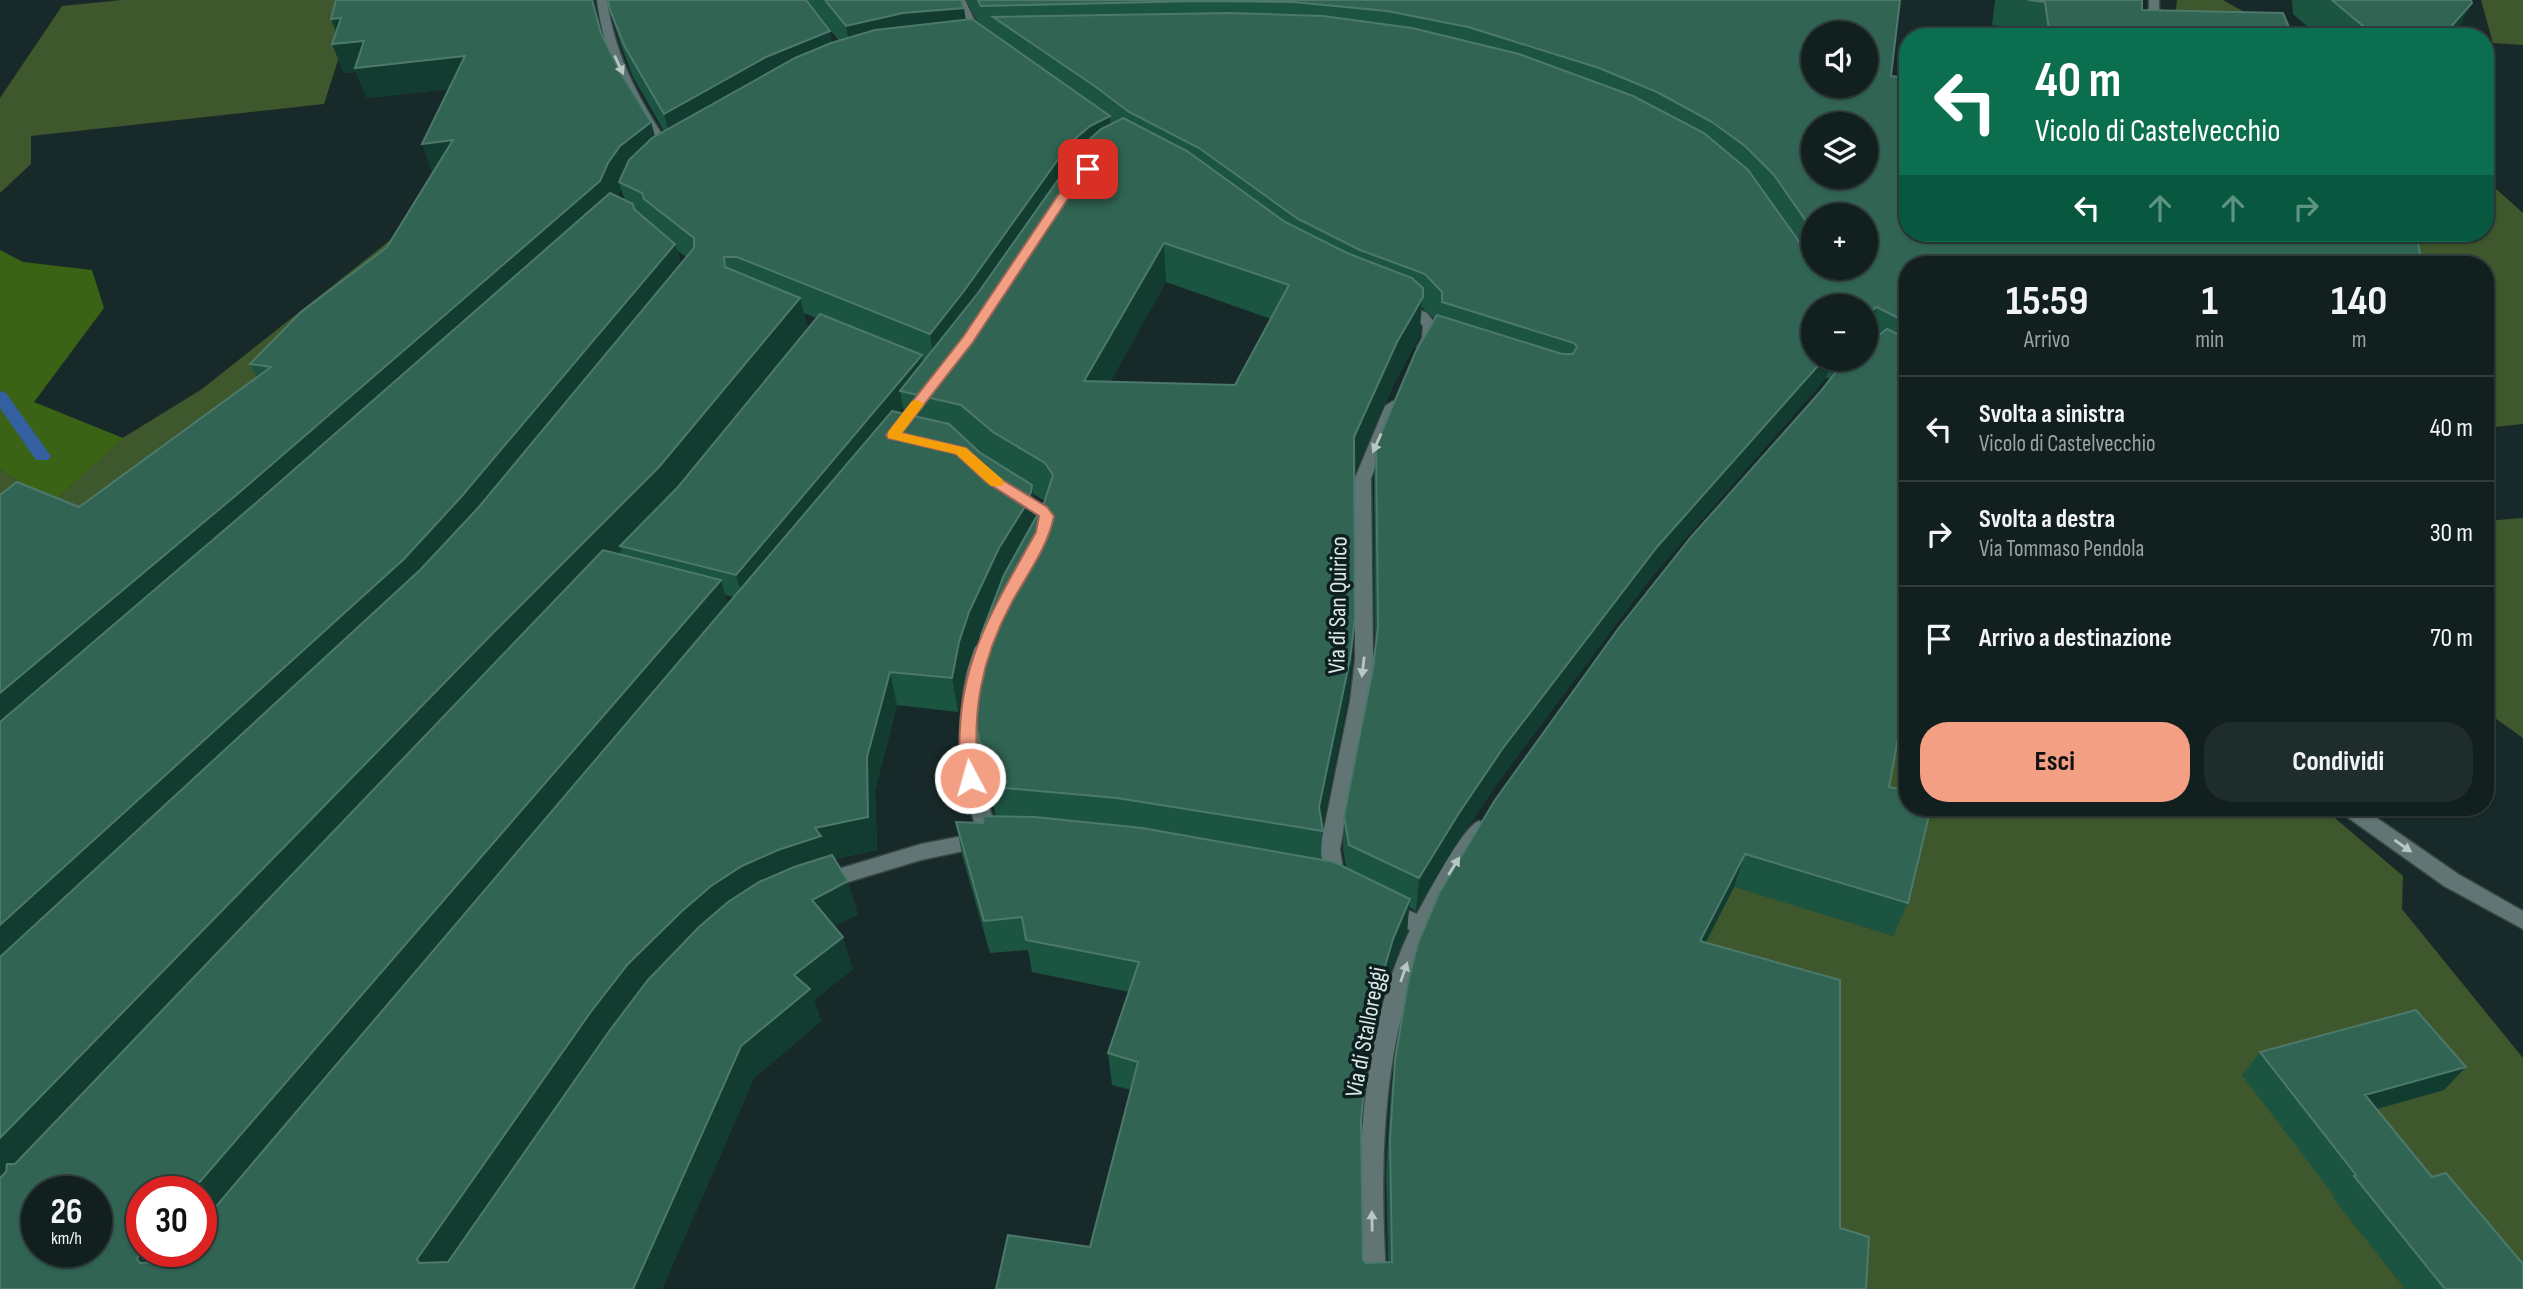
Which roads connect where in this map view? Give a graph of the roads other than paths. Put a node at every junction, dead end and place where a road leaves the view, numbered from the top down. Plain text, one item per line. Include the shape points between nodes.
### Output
1 (601, 0) edge
2 (960, 0) edge
3 (2154, 0) edge
4 (2154, 28) edge
5 (982, 44) edge
6 (671, 155) edge
7 (1390, 302) edge
8 (1416, 360) edge
9 (1398, 395) edge
10 (990, 630) edge
11 (2360, 816) edge
12 (1486, 819) edge
13 (1310, 880) edge
14 (797, 891) edge
15 (1369, 901) edge
16 (2523, 921) edge
17 (1422, 926) junction
18 (1375, 1289) edge

1 -> 6 street via 617,63 646,120
2 - 5 street
3 - 4 street
7 - 8 street via 1422,316 1430,326 1435,340
9 -> 13 street, Via di San Quirico via 1363,478 1364,660 1332,835 1331,862 1341,888
10 - 14 street via 972,683 966,740 976,806 999,839 921,852
11 -> 16 street via 2451,880
17 -> 12 street, Via di Stalloreggi via 1439,890
15 - 17 street
18 -> 17 street, Via di Stalloreggi via 1372,1209 1377,1110 1395,997

